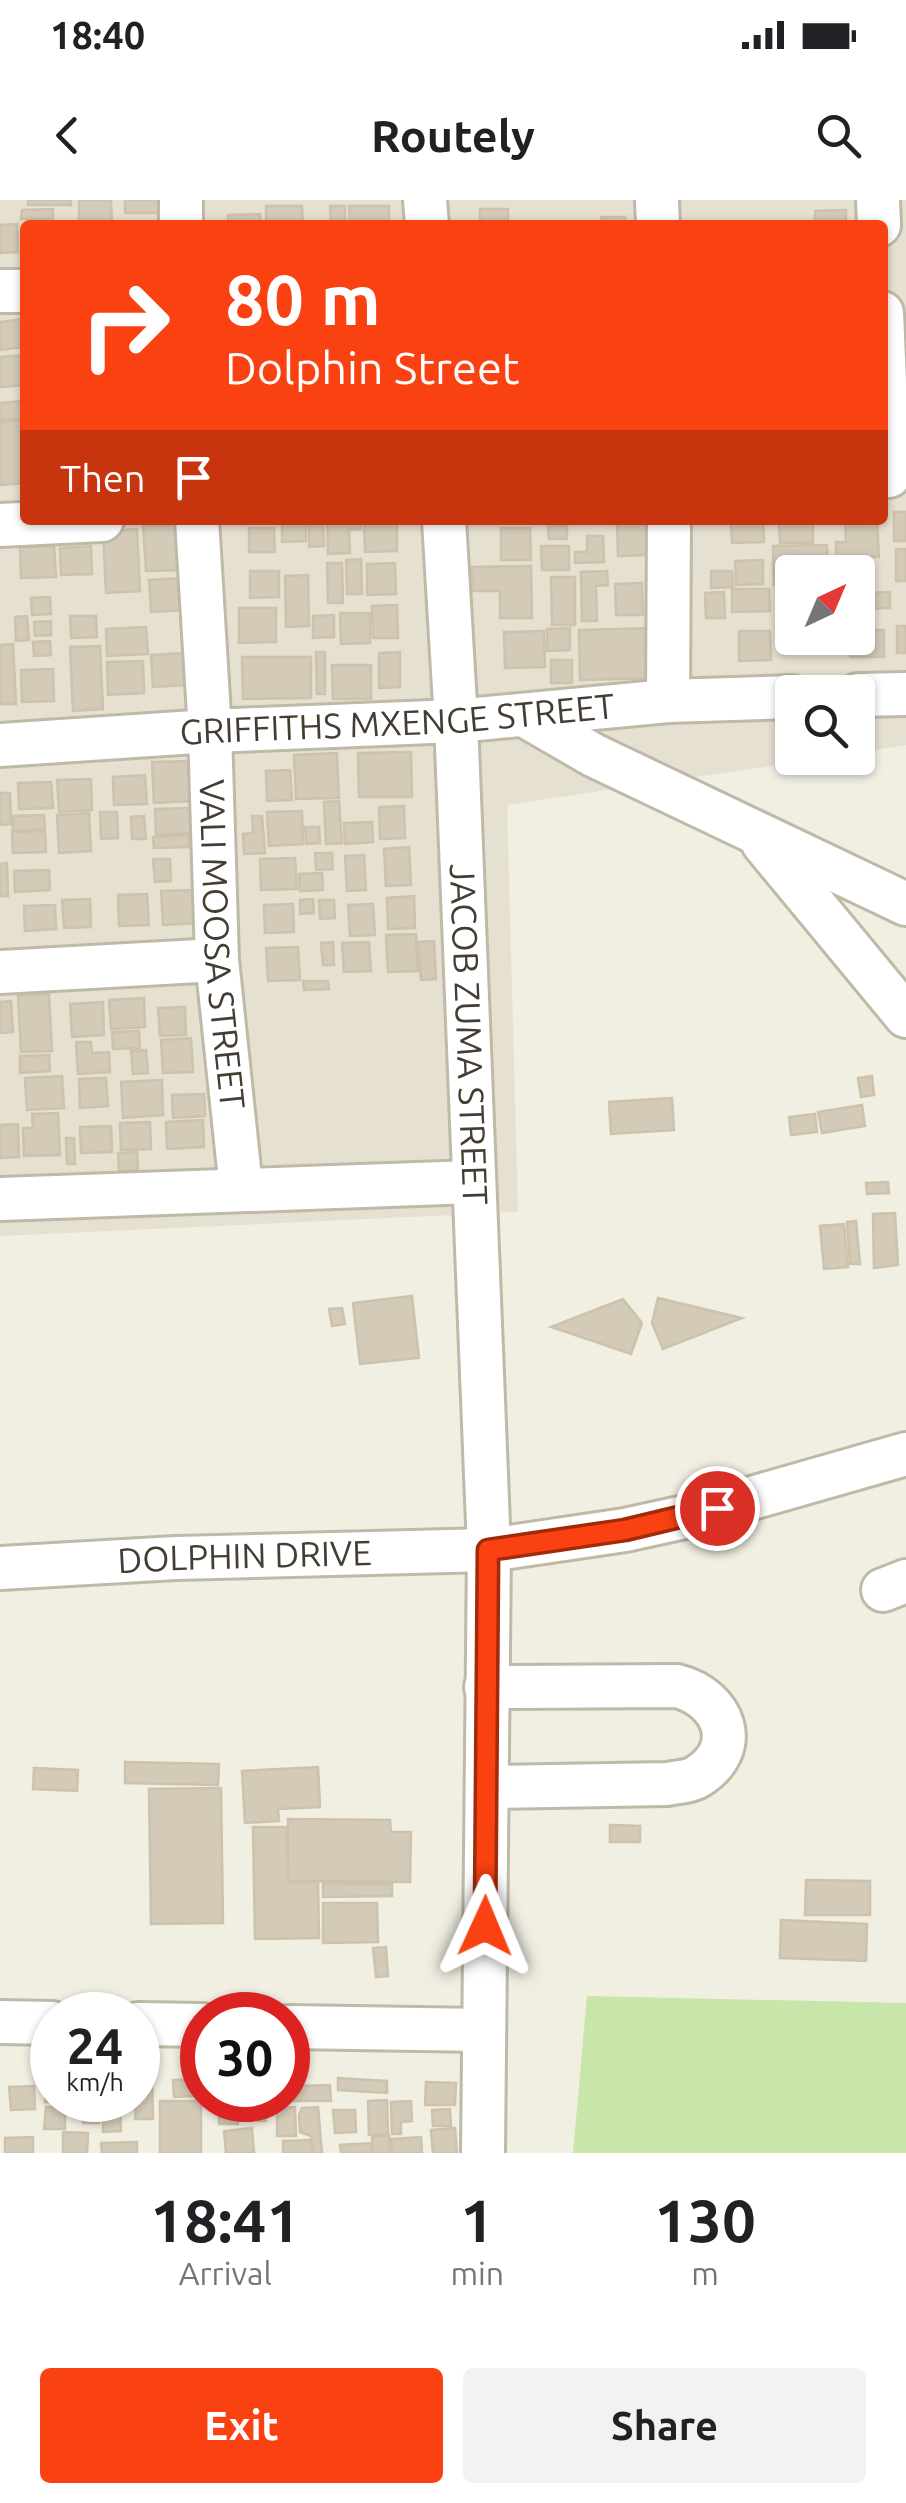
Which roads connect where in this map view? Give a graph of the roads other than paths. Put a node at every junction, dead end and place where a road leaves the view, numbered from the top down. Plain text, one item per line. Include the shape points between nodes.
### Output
1 (888, 411) edge
2 (892, 476) edge
3 (197, 525) edge
4 (444, 525) edge
5 (668, 525) edge
6 (906, 694) edge
7 (875, 695) edge
8 (775, 698) edge
9 (668, 701) junction
10 (524, 715) junction
11 (456, 721) junction
12 (210, 731) junction
13 (0, 745) edge
14 (755, 832) junction
15 (906, 904) edge
16 (217, 960) junction
17 (0, 972) edge
18 (906, 1016) edge
19 (473, 1182) junction
20 (241, 1188) junction
21 (0, 1199) edge
22 (906, 1454) edge
23 (488, 1550) junction
24 (0, 1568) edge
25 (486, 1687) junction
26 (487, 1787) junction
27 (0, 2022) edge
28 (30, 2023) edge
29 (310, 2027) edge
30 (484, 2030) junction
31 (483, 2153) edge

1 - 2 street
3 - 12 street, VALI MOOSA STREET
4 - 11 street, JACOB ZUMA STREET
5 - 9 street
6 - 7 street
8 - 9 street, GRIFFITHS MXENGE STREET
9 - 10 street, GRIFFITHS MXENGE STREET
10 - 11 street, GRIFFITHS MXENGE STREET
10 - 14 street
11 - 12 street, GRIFFITHS MXENGE STREET
11 - 19 street, JACOB ZUMA STREET
12 - 13 street, GRIFFITHS MXENGE STREET
12 - 16 street, VALI MOOSA STREET
14 - 15 street
14 - 18 street
16 - 17 street
16 - 20 street, VALI MOOSA STREET
19 - 20 street
19 - 23 street, JACOB ZUMA STREET
20 - 21 street
22 - 23 street, DOLPHIN DRIVE via 673,1520
23 - 24 street, DOLPHIN DRIVE
23 - 25 street, JACOB ZUMA STREET
25 - 26 street, JACOB ZUMA STREET
25 - 26 street via 677,1686 696,1691 718,1710 724,1745 694,1779 667,1784
26 - 30 street, JACOB ZUMA STREET
27 - 28 street
29 - 30 street
30 - 31 street, JACOB ZUMA STREET

